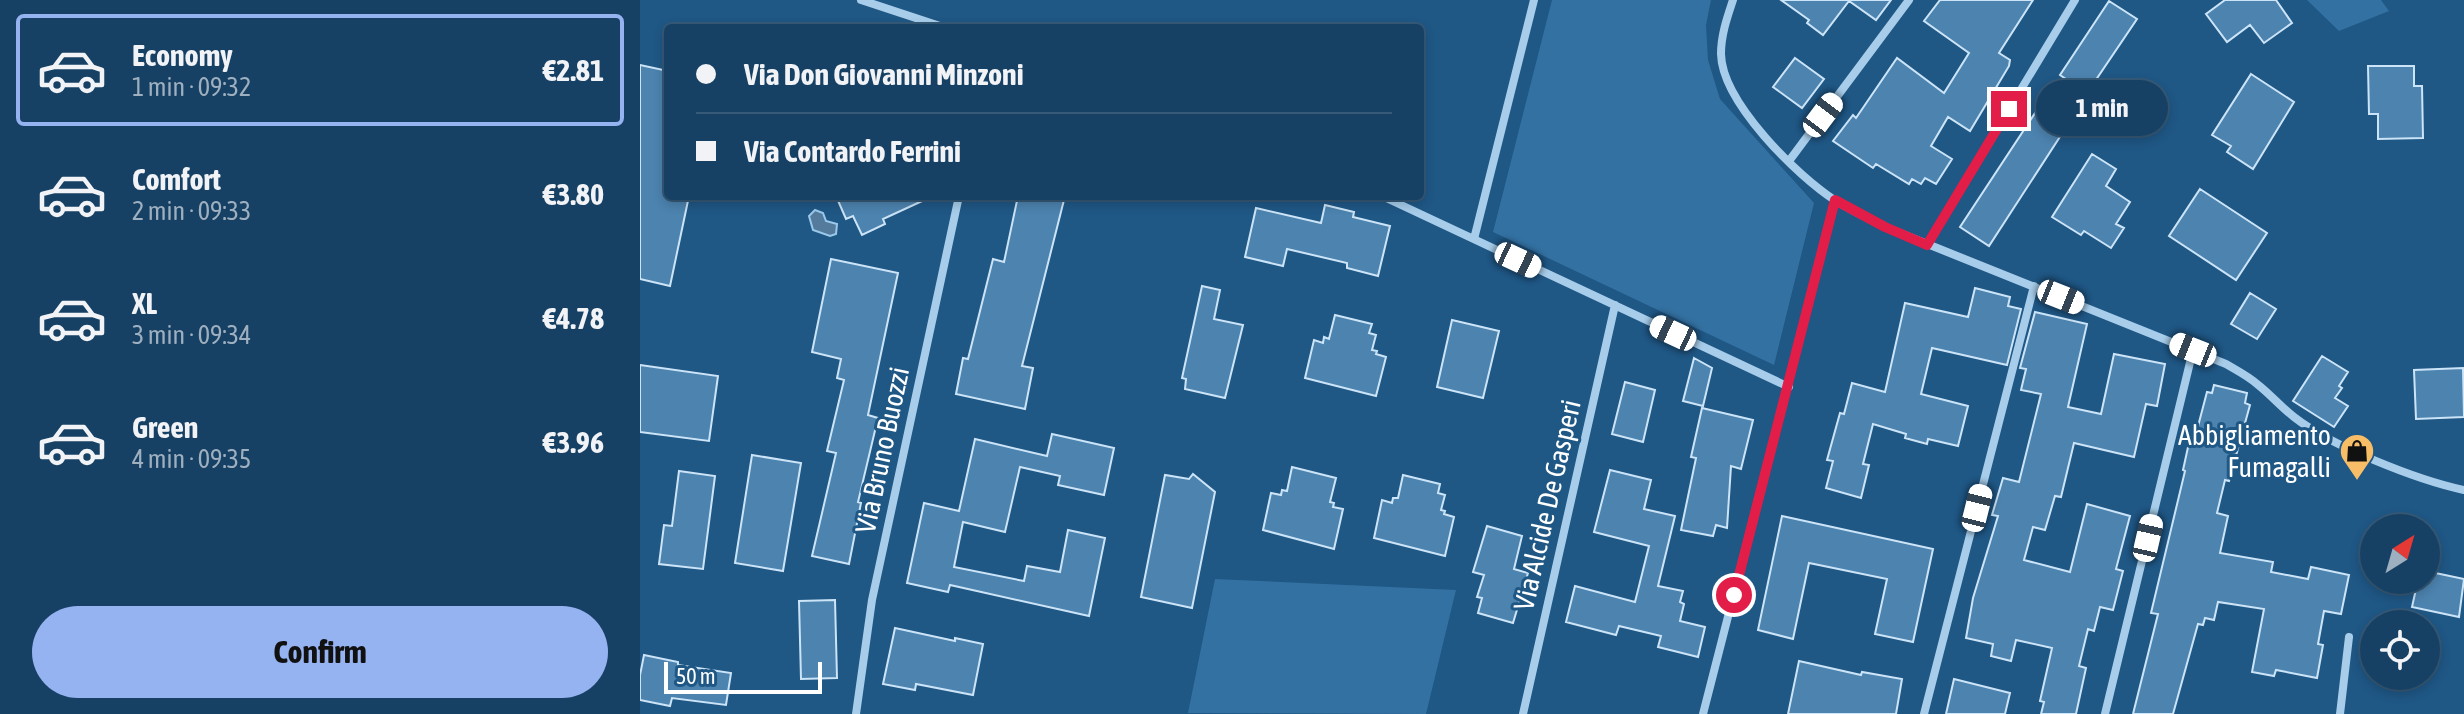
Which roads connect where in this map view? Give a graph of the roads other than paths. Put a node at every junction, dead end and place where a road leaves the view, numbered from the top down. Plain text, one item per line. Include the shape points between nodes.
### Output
1 (861, 0) edge
2 (1534, 0) edge
3 (1733, 0) edge
4 (1909, 0) edge
5 (2075, 0) edge
6 (934, 24) edge
7 (1789, 161) junction
8 (958, 200) edge
9 (1391, 200) edge
10 (1835, 200) junction
11 (1474, 239) junction
12 (1927, 245) junction
13 (2034, 286) junction
14 (1615, 305) junction
15 (2193, 350) junction
16 (1789, 387) junction
17 (2464, 490) edge
18 (2349, 637) dead end
19 (856, 714) edge
20 (1523, 714) edge
21 (1703, 714) edge
22 (1924, 714) edge
23 (2105, 714) edge
24 (2340, 714) edge

1 - 6 street
2 - 11 street
3 - 7 street via 1721,56 1728,85 1741,108
4 - 7 street
5 - 12 street
7 - 10 street
8 - 19 street, Via Bruno Buozzi via 872,600
9 - 11 street
10 - 12 street
10 - 16 street
11 - 14 street
12 - 13 street
13 - 15 street
13 - 22 street
14 - 16 street
14 - 20 street, Via Alcide De Gasperi
15 - 17 street via 2254,382 2320,434 2368,457
15 - 23 street
16 - 21 street
18 - 24 street

